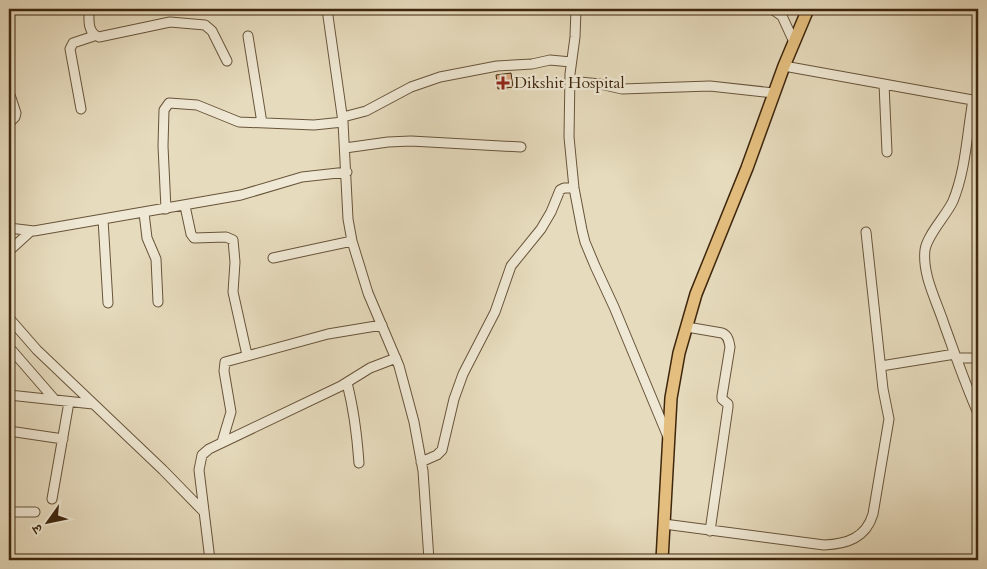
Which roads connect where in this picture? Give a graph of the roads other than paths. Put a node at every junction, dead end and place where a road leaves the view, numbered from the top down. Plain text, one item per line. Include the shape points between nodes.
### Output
1 (89, 9) edge
2 (327, 9) edge
3 (576, 9) edge
4 (772, 9) edge
5 (808, 9) edge
6 (94, 36) junction
7 (248, 36) dead end
8 (794, 42) junction
9 (227, 61) dead end
10 (571, 62) junction
11 (784, 66) junction
12 (570, 81) junction
13 (884, 84) junction
14 (9, 92) edge
15 (774, 93) junction
16 (975, 100) edge
17 (81, 110) dead end
18 (343, 120) junction
19 (9, 123) edge
20 (262, 123) junction
21 (521, 147) dead end
22 (345, 148) junction
23 (887, 152) dead end
24 (347, 172) junction
25 (574, 188) junction
26 (185, 206) junction
27 (166, 209) junction
28 (144, 212) junction
29 (104, 219) junction
30 (9, 228) edge
31 (31, 231) junction
32 (866, 232) dead end
33 (352, 241) junction
34 (9, 251) edge
35 (273, 258) dead end
36 (108, 302) dead end
37 (158, 302) dead end
38 (9, 318) edge
39 (382, 325) junction
40 (686, 327) junction
41 (9, 347) edge
42 (247, 355) junction
43 (956, 356) junction
44 (396, 358) junction
45 (978, 358) edge
46 (880, 366) junction
47 (347, 382) junction
48 (9, 396) edge
49 (55, 400) junction
50 (70, 402) junction
51 (93, 404) junction
52 (978, 413) edge
53 (9, 431) edge
54 (64, 439) junction
55 (669, 439) junction
56 (222, 442) junction
57 (421, 462) junction
58 (358, 463) dead end
59 (52, 498) dead end
60 (203, 511) junction
61 (9, 512) edge
62 (35, 512) dead end
63 (664, 524) junction
64 (710, 531) junction
65 (210, 560) edge
66 (429, 560) edge
67 (662, 560) edge

1 - 6 street via 89,24
2 - 18 street
3 - 10 street
4 - 8 street via 782,16
5 - 8 main road
6 - 9 street via 109,36 170,22 205,25 212,31
6 - 17 street via 73,43 70,49
7 - 20 street
8 - 11 main road
10 - 12 street
10 - 18 street via 550,60 497,66 440,77 411,87
11 - 13 street
11 - 15 main road
12 - 15 street via 622,89 710,86
12 - 25 street via 569,137
13 - 16 street
13 - 23 street
14 - 19 street via 16,112
15 - 40 main road
16 - 43 street via 957,188 925,249 927,274
18 - 20 street via 314,125
18 - 22 street
20 - 27 street via 235,121 190,104 173,102 166,105 163,146
21 - 22 street via 411,141
22 - 24 street
24 - 26 street via 302,177 241,195
24 - 33 street
25 - 55 street via 585,242
25 - 57 street via 560,190 541,229 512,266 495,312 463,374 442,450
26 - 27 street
26 - 42 street via 194,238 226,237 232,240 235,262 233,292
27 - 28 street
28 - 29 street
28 - 37 street via 147,238 156,259
29 - 31 street
29 - 36 street
30 - 31 street
31 - 34 street
32 - 46 street
33 - 35 street
33 - 39 street
38 - 51 street
39 - 42 street via 328,334
39 - 44 street
40 - 55 main road via 671,398
40 - 64 street via 722,332 730,347 722,396 728,407
41 - 49 street
42 - 56 street via 223,364 232,412
43 - 45 street
43 - 46 street
43 - 52 street
44 - 47 street
44 - 57 street via 414,422
46 - 64 street via 889,427 874,514 863,533 852,541 824,545
47 - 56 street
47 - 58 street via 357,427
48 - 49 street
49 - 50 street
50 - 51 street
50 - 54 street
51 - 60 street
53 - 54 street
54 - 59 street
55 - 63 main road
56 - 60 street via 202,454 199,462
57 - 66 street
60 - 65 street
61 - 62 street
63 - 64 street
63 - 67 main road

